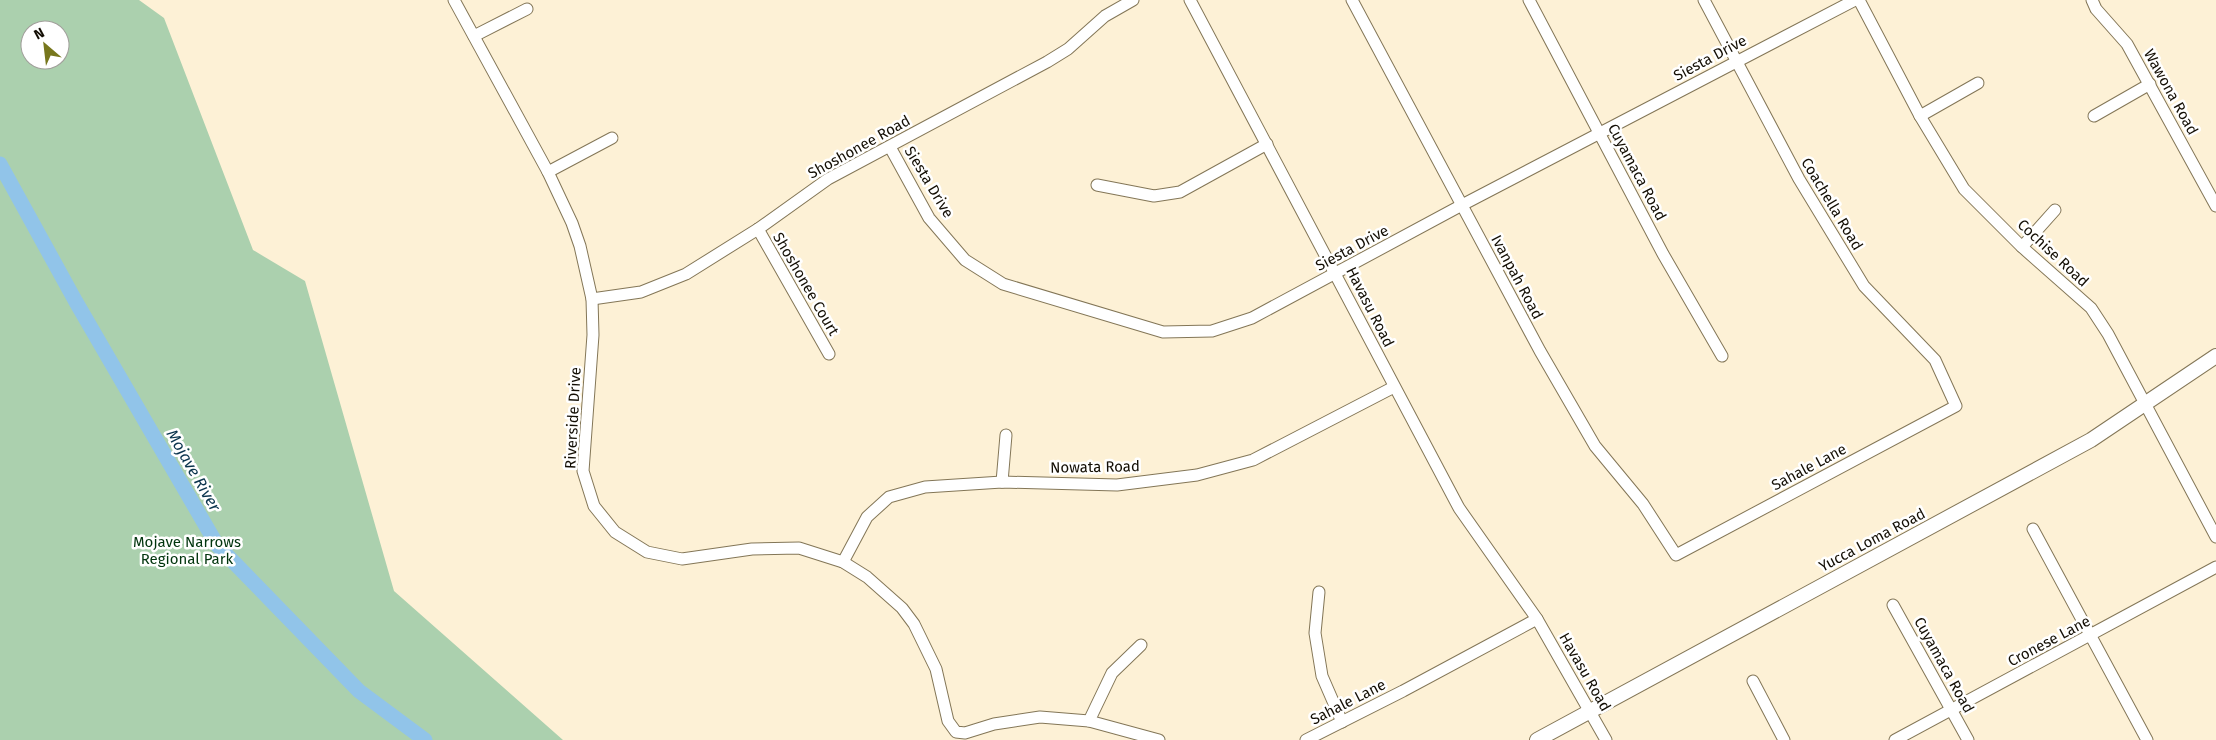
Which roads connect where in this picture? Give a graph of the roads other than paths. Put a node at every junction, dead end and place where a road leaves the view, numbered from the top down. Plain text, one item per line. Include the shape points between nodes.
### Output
1 (454, 0) edge
2 (1133, 0) edge
3 (1190, 0) edge
4 (1352, 0) edge
5 (1529, 0) edge
6 (1704, 0) edge
7 (1854, 0) edge
8 (1859, 0) edge
9 (2092, 0) edge
10 (527, 9) dead end
11 (474, 36) junction
12 (1737, 60) junction
13 (1978, 83) dead end
14 (2150, 84) junction
15 (1920, 116) junction
16 (2094, 116) dead end
17 (1600, 133) junction
18 (612, 138) dead end
19 (1267, 144) junction
20 (890, 147) junction
21 (548, 172) junction
22 (1097, 185) dead end
23 (1462, 205) junction
24 (2216, 206) edge
25 (2055, 210) dead end
26 (758, 229) junction
27 (2022, 246) junction
28 (1336, 274) junction
29 (592, 299) junction
30 (829, 354) dead end
31 (1722, 356) dead end
32 (2216, 356) edge
33 (1394, 387) junction
34 (2145, 403) junction
35 (1956, 406) joint
36 (1006, 435) dead end
37 (1002, 482) junction
38 (2033, 529) dead end
39 (2216, 537) edge
40 (1676, 555) joint
41 (844, 562) junction
42 (2216, 567) edge
43 (1319, 592) dead end
44 (1893, 605) dead end
45 (1537, 619) junction
46 (2090, 635) junction
47 (1140, 645) dead end
48 (1753, 681) dead end
49 (1952, 710) junction
50 (1590, 711) junction
51 (1089, 721) junction
52 (1342, 722) junction
53 (1159, 740) edge
54 (1306, 740) edge
55 (1537, 740) edge
56 (1606, 740) edge
57 (1784, 740) edge
58 (1895, 740) edge
59 (1968, 740) edge
60 (2147, 740) edge

1 - 11 street, Riverside Drive
2 - 20 street, Shoshonee Road via 1104,16 1068,49 1047,62
3 - 19 street, Havasu Road
4 - 23 street, Ivanpah Road
5 - 17 street, Cuyamaca Road
6 - 12 street, Coachella Road
7 - 12 street, Siesta Drive
8 - 15 street, Cochise Road
9 - 14 street, Wawona Road via 2096,9 2128,44
10 - 11 street
11 - 21 street, Riverside Drive
12 - 17 street, Siesta Drive
12 - 35 street, Coachella Road via 1798,179 1864,286 1935,360
13 - 15 street
14 - 16 street
14 - 24 street, Wawona Road
15 - 27 street, Cochise Road via 1964,189
17 - 23 street, Siesta Drive
17 - 31 street, Cuyamaca Road via 1663,254
18 - 21 street
19 - 22 street via 1180,192 1154,196
19 - 28 street, Havasu Road
20 - 26 street, Shoshonee Road via 828,180
20 - 28 street, Siesta Drive via 929,218 965,260 1003,284 1115,319 1164,332 1212,331 1252,318
21 - 29 street, Riverside Drive via 580,246
23 - 28 street, Siesta Drive
23 - 40 street, Ivanpah Road via 1540,352 1596,446 1643,504
25 - 27 street
26 - 29 street, Shoshonee Road via 686,274 640,292
26 - 30 street, Shoshonee Court
27 - 34 street, Cochise Road via 2091,308
28 - 33 street, Havasu Road
29 - 41 street, Riverside Drive via 593,335 583,471 594,506 615,532 647,552 682,559 752,549 799,548
32 - 34 main road, Yucca Loma Road
33 - 37 street, Nowata Road via 1253,460 1197,475 1117,485
33 - 45 street, Havasu Road via 1459,508
34 - 39 street, Cochise Road
34 - 50 main road, Yucca Loma Road via 2090,440
35 - 40 street, Sahale Lane
36 - 37 street
37 - 41 street, Nowata Road via 925,487 889,496 867,516
38 - 46 street
41 - 51 street, Riverside Drive via 888,594 914,624 936,669 948,721 956,732 965,733 994,724 1040,717
42 - 46 street, Cronese Lane
43 - 52 street via 1315,633 1322,676
44 - 49 street, Cuyamaca Road
45 - 50 street, Havasu Road
45 - 52 street, Sahale Lane
46 - 49 street, Cronese Lane
46 - 60 street
47 - 51 street via 1112,673
48 - 57 street
49 - 58 street, Cronese Lane
49 - 59 street, Cuyamaca Road
50 - 55 main road, Yucca Loma Road
50 - 56 street, Havasu Road
51 - 53 street
52 - 54 street, Sahale Lane

